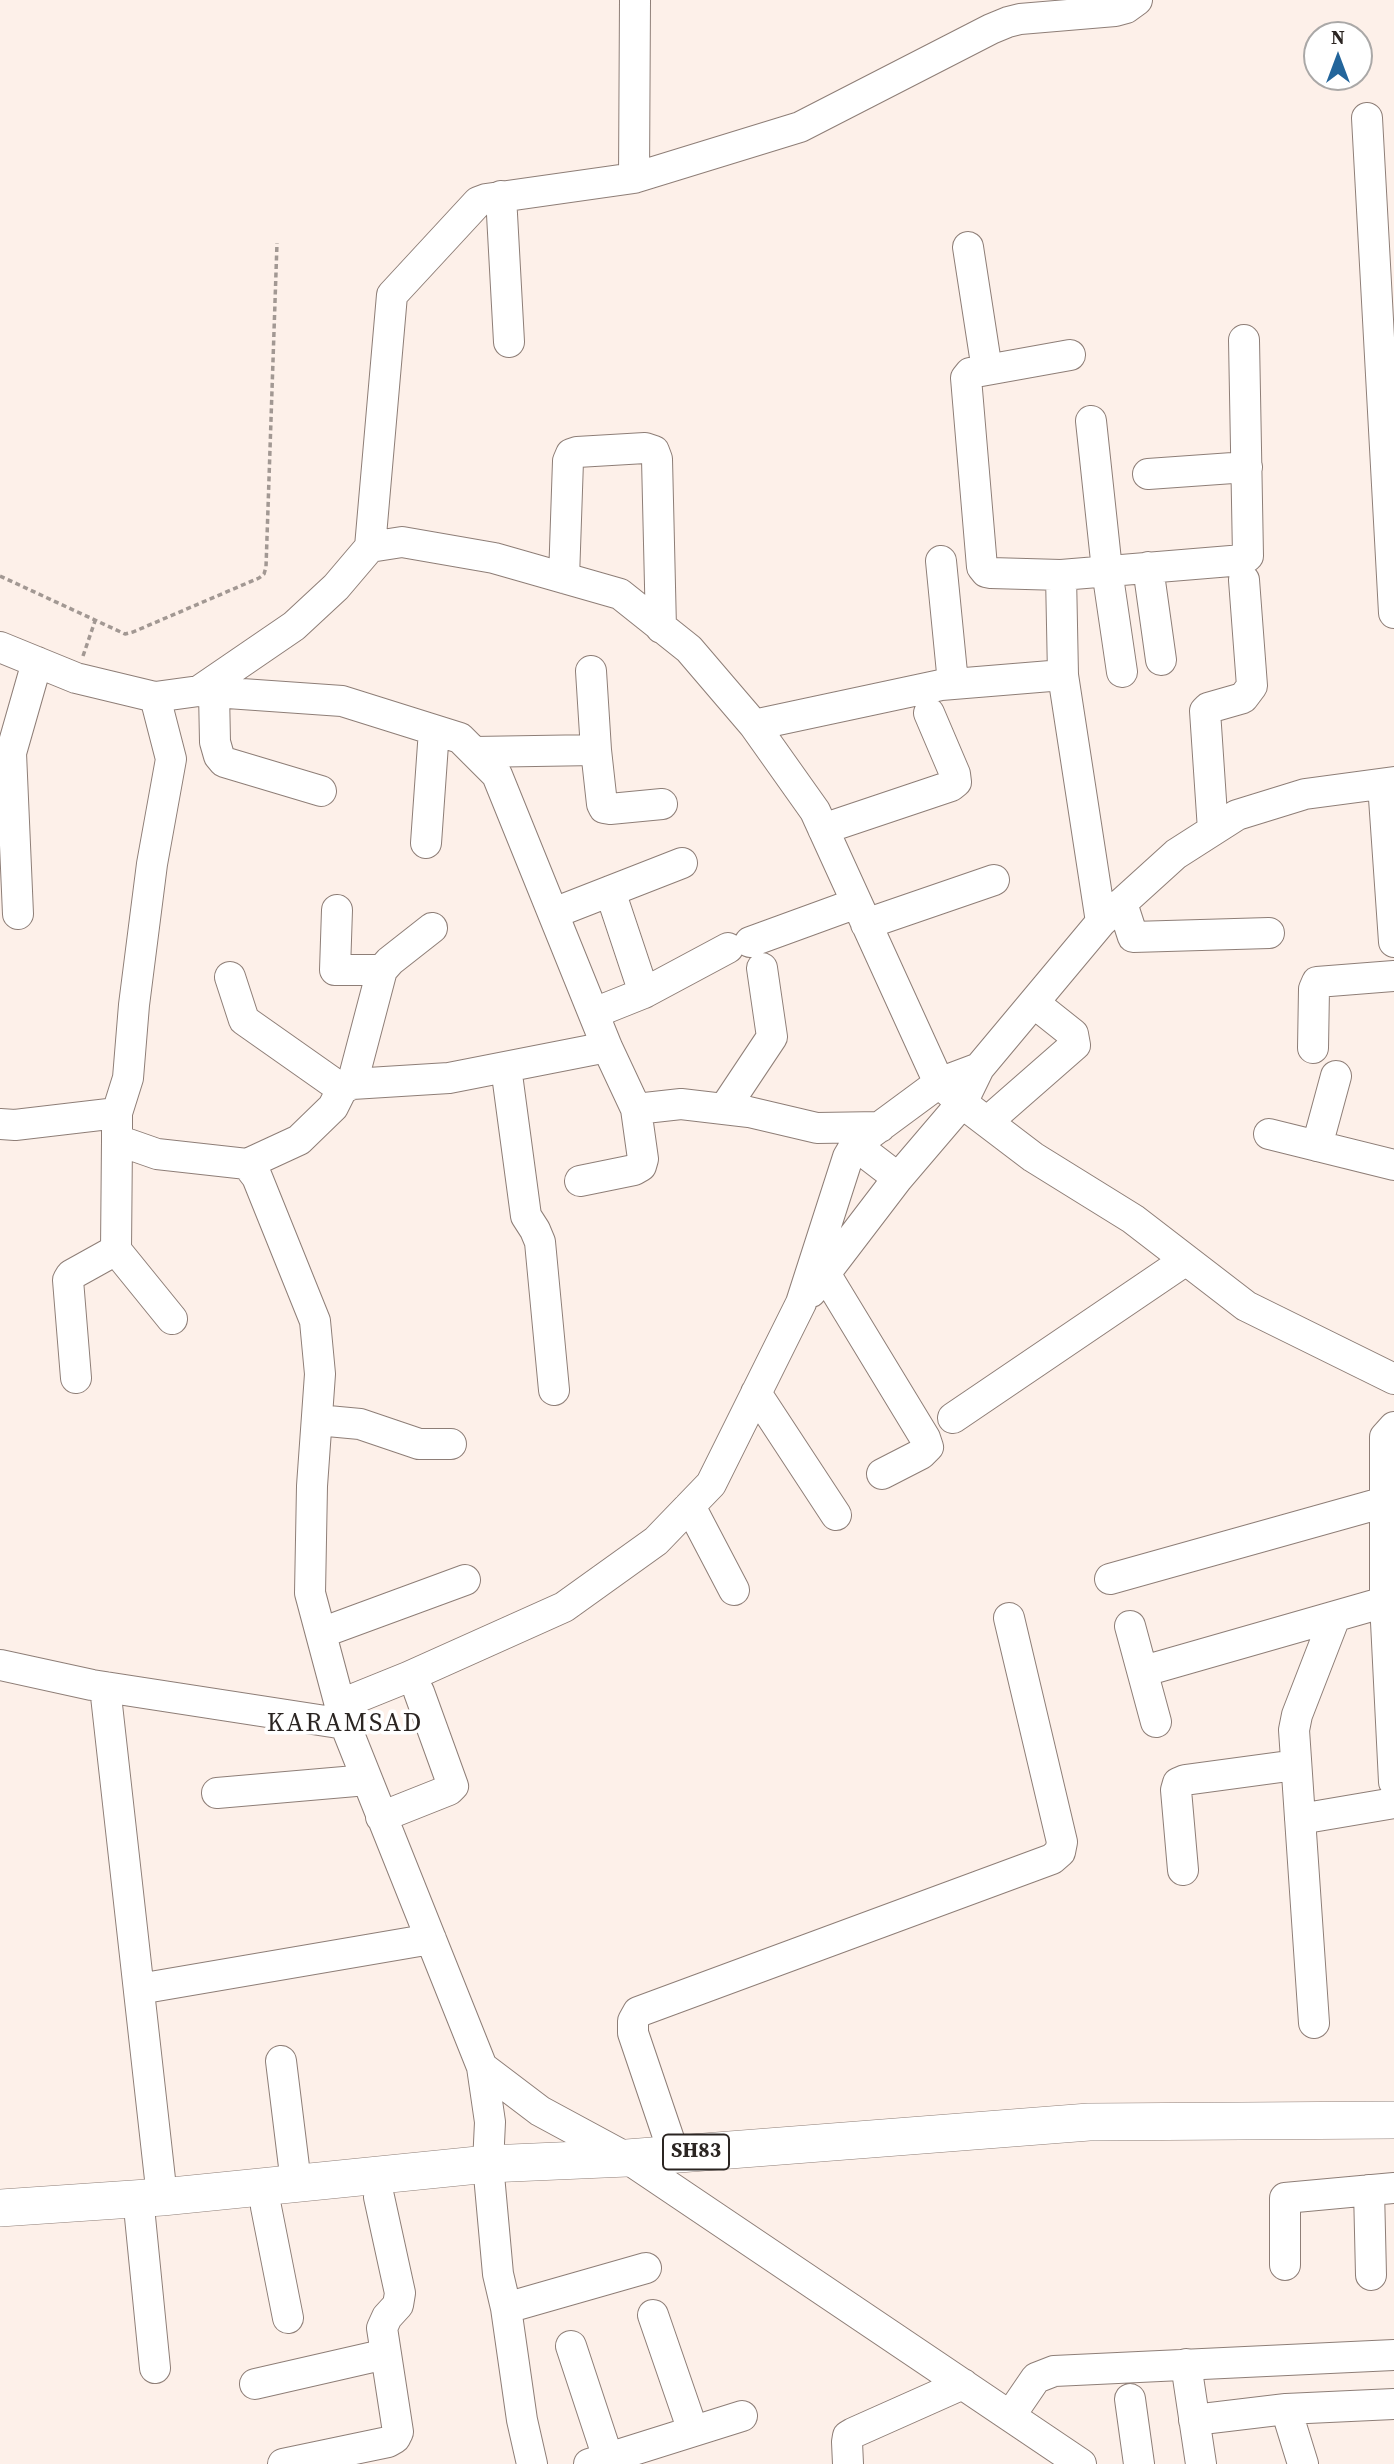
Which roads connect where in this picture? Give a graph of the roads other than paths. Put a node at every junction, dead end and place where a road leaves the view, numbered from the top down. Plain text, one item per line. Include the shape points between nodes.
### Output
1 (635, 0) edge
2 (1137, 0) edge
3 (1367, 118) dead end
4 (634, 162) junction
5 (501, 196) junction
6 (968, 247) dead end
7 (1244, 340) dead end
8 (509, 342) dead end
9 (1070, 355) dead end
10 (987, 370) junction
11 (1091, 421) dead end
12 (1247, 467) junction
13 (1148, 474) dead end
14 (370, 547) junction
15 (941, 561) dead end
16 (1149, 567) junction
17 (1107, 570) junction
18 (1060, 575) junction
19 (564, 578) junction
20 (1244, 580) dead end
21 (1394, 613) edge
22 (661, 628) junction
23 (0, 648) edge
24 (1161, 660) dead end
25 (37, 662) junction
26 (591, 671) dead end
27 (1122, 672) dead end
28 (1063, 675) junction
29 (953, 683) junction
30 (207, 692) junction
31 (155, 696) junction
32 (929, 713) dead end
33 (754, 725) junction
34 (434, 730) junction
35 (596, 750) junction
36 (474, 752) junction
37 (6, 754) edge
38 (1388, 783) edge
39 (321, 790) dead end
40 (662, 804) dead end
41 (823, 829) junction
42 (1213, 830) junction
43 (426, 843) dead end
44 (682, 863) dead end
45 (994, 880) dead end
46 (610, 891) junction
47 (337, 910) dead end
48 (554, 913) junction
49 (1111, 913) junction
50 (18, 914) dead end
51 (861, 914) junction
52 (432, 928) dead end
53 (1269, 933) dead end
54 (1394, 936) edge
55 (1394, 942) edge
56 (747, 953) junction
57 (382, 970) junction
58 (1394, 976) edge
59 (230, 978) dead end
60 (644, 993) junction
61 (1034, 1003) junction
62 (594, 1013) junction
63 (607, 1047) junction
64 (1313, 1048) dead end
65 (506, 1067) junction
66 (979, 1068) junction
67 (1336, 1076) dead end
68 (939, 1083) junction
69 (347, 1087) junction
70 (962, 1104) junction
71 (724, 1109) junction
72 (636, 1110) junction
73 (987, 1122) junction
74 (0, 1124) edge
75 (117, 1126) junction
76 (880, 1127) junction
77 (1269, 1134) dead end
78 (855, 1145) junction
79 (1317, 1146) junction
80 (247, 1164) junction
81 (1394, 1165) edge
82 (898, 1178) junction
83 (841, 1180) junction
84 (580, 1181) dead end
85 (878, 1204) junction
86 (116, 1250) junction
87 (1186, 1260) junction
88 (826, 1275) junction
89 (801, 1303) junction
90 (172, 1319) dead end
91 (76, 1378) dead end
92 (1394, 1378) edge
93 (554, 1390) dead end
94 (756, 1393) junction
95 (953, 1418) dead end
96 (317, 1420) junction
97 (1394, 1427) edge
98 (451, 1444) dead end
99 (882, 1474) dead end
100 (1385, 1502) junction
101 (690, 1506) junction
102 (836, 1515) dead end
103 (1110, 1579) dead end
104 (465, 1580) dead end
105 (734, 1590) dead end
106 (1385, 1602) junction
107 (1335, 1617) junction
108 (1009, 1618) dead end
109 (1130, 1626) dead end
110 (321, 1633) junction
111 (0, 1665) edge
112 (1144, 1671) junction
113 (105, 1686) junction
114 (419, 1692) dead end
115 (1156, 1722) dead end
116 (345, 1724) junction
117 (1296, 1765) junction
118 (367, 1780) junction
119 (1394, 1782) edge
120 (217, 1793) dead end
121 (1394, 1803) edge
122 (381, 1817) junction
123 (1300, 1819) junction
124 (1183, 1870) dead end
125 (431, 1939) junction
126 (139, 1989) junction
127 (1314, 2023) dead end
128 (281, 2061) dead end
129 (482, 2067) junction
130 (1394, 2120) edge
131 (1394, 2143) edge
132 (652, 2163) junction
133 (489, 2176) junction
134 (296, 2183) junction
135 (1381, 2189) edge
136 (379, 2197) junction
137 (151, 2207) junction
138 (266, 2207) junction
139 (0, 2208) edge
140 (0, 2228) edge
141 (1285, 2265) dead end
142 (646, 2268) dead end
143 (1371, 2275) dead end
144 (506, 2308) junction
145 (653, 2315) dead end
146 (288, 2318) dead end
147 (571, 2346) dead end
148 (386, 2354) junction
149 (1394, 2355) edge
150 (1186, 2364) junction
151 (155, 2368) dead end
152 (256, 2384) dead end
153 (963, 2384) junction
154 (1130, 2399) dead end
155 (1394, 2404) edge
156 (1286, 2409) junction
157 (742, 2416) dead end
158 (1010, 2416) junction
159 (1194, 2420) junction
160 (693, 2431) junction
161 (1065, 2459) edge
162 (613, 2460) edge
163 (289, 2463) edge
164 (532, 2464) edge
165 (848, 2464) edge
166 (1139, 2464) edge
167 (1201, 2464) edge
168 (1303, 2464) edge

1 - 4 street
2 - 4 street via 1115,10 1009,22 783,134
3 - 21 street
4 - 5 street
5 - 8 street
5 - 14 street via 478,202 392,295
6 - 10 street
7 - 12 street
9 - 10 street
10 - 18 street via 966,378 982,567 991,573
11 - 17 street
12 - 13 street
12 - 16 street via 1248,556
14 - 19 street via 402,542 494,558
14 - 30 street via 294,626
15 - 29 street
16 - 17 street
16 - 24 street
17 - 18 street
17 - 27 street
18 - 28 street
19 - 22 street via 620,594
19 - 22 street via 571,454 645,447 654,451
20 - 42 street via 1252,686 1243,698 1205,711
22 - 33 street via 689,649
23 - 25 street
25 - 31 street via 76,678
25 - 37 street
26 - 35 street
28 - 29 street
28 - 49 street
29 - 33 street
30 - 31 street
30 - 34 street via 342,701
30 - 39 street via 215,742 224,762
31 - 75 street via 171,759 150,877 128,1078
32 - 41 street via 956,782
33 - 41 street
34 - 36 street via 460,738
34 - 43 street
35 - 36 street
35 - 40 street via 604,808
36 - 48 street via 496,775
37 - 50 street
38 - 42 street via 1305,794 1237,815
38 - 54 street
41 - 51 street
42 - 49 street via 1176,854
44 - 46 street
45 - 51 street
46 - 48 street
46 - 60 street
47 - 57 street via 335,970
48 - 62 street
49 - 53 street via 1133,937
49 - 61 street
51 - 56 street
51 - 68 street
52 - 57 street
54 - 55 street
56 - 60 street
56 - 71 street via 772,1037
57 - 69 street
58 - 64 street via 1317,982
59 - 69 street via 244,1020
60 - 62 street
61 - 66 street
61 - 73 street via 1073,1034 1075,1045
62 - 63 street
63 - 65 street
63 - 72 street
65 - 69 street via 449,1078
65 - 93 street via 526,1216 540,1242
66 - 68 street
66 - 70 street
67 - 79 street
68 - 70 street
68 - 76 street
69 - 80 street via 299,1140
70 - 73 street
70 - 82 street
71 - 72 street via 681,1104
71 - 76 street via 817,1128
72 - 84 street via 641,1166
73 - 87 street
74 - 75 street
75 - 80 street via 158,1154
75 - 86 street
76 - 78 street
77 - 79 street
78 - 82 street
78 - 83 street
79 - 81 street
80 - 96 street via 257,1177 315,1321 320,1374
82 - 85 street
83 - 85 street
83 - 89 street
85 - 88 street
86 - 90 street
86 - 91 street via 68,1280
87 - 92 street via 1246,1306
87 - 95 street
88 - 89 street
88 - 99 street via 928,1447
89 - 94 street
94 - 101 street via 711,1484
94 - 102 street
96 - 98 street via 360,1424 419,1444
96 - 110 street via 310,1593
97 - 100 street via 1385,1437
100 - 103 street
100 - 106 street
101 - 105 street
101 - 116 street via 656,1541 564,1607 356,1698
104 - 110 street
106 - 107 street
106 - 119 street
107 - 112 street
107 - 117 street via 1297,1715
108 - 132 street via 1062,1842 1060,1852 1052,1859 638,2012 634,2032
109 - 112 street
110 - 116 street
111 - 113 street
112 - 115 street
113 - 116 street
113 - 126 street
114 - 122 street via 453,1786
116 - 118 street
117 - 123 street
117 - 124 street via 1178,1783
118 - 120 street
118 - 122 street
121 - 123 street
122 - 125 street
123 - 127 street
125 - 126 street
125 - 129 street
126 - 137 street
128 - 134 street
129 - 132 street via 540,2111
129 - 133 street via 490,2122
130 - 132 main road, SH83 via 1089,2122
131 - 132 main road, SH83 via 1050,2144
132 - 133 main road, SH83
132 - 153 street
133 - 134 main road, SH83
133 - 136 main road, SH83
133 - 144 street via 498,2274
134 - 137 main road, SH83
135 - 141 street via 1285,2198
135 - 143 street
136 - 138 main road, SH83
136 - 148 street via 400,2293 398,2305 383,2322
137 - 138 main road, SH83
137 - 139 main road, SH83
137 - 140 main road, SH83
137 - 151 street
138 - 146 street
142 - 144 street
144 - 164 street
145 - 160 street
147 - 162 street
148 - 152 street
148 - 163 street via 398,2432 395,2438
149 - 150 street
150 - 158 street via 1043,2373
150 - 159 street
153 - 158 street
153 - 165 street via 848,2436
154 - 166 street
155 - 156 street
156 - 159 street
156 - 168 street
157 - 160 street
158 - 161 street
159 - 167 street
160 - 162 street

